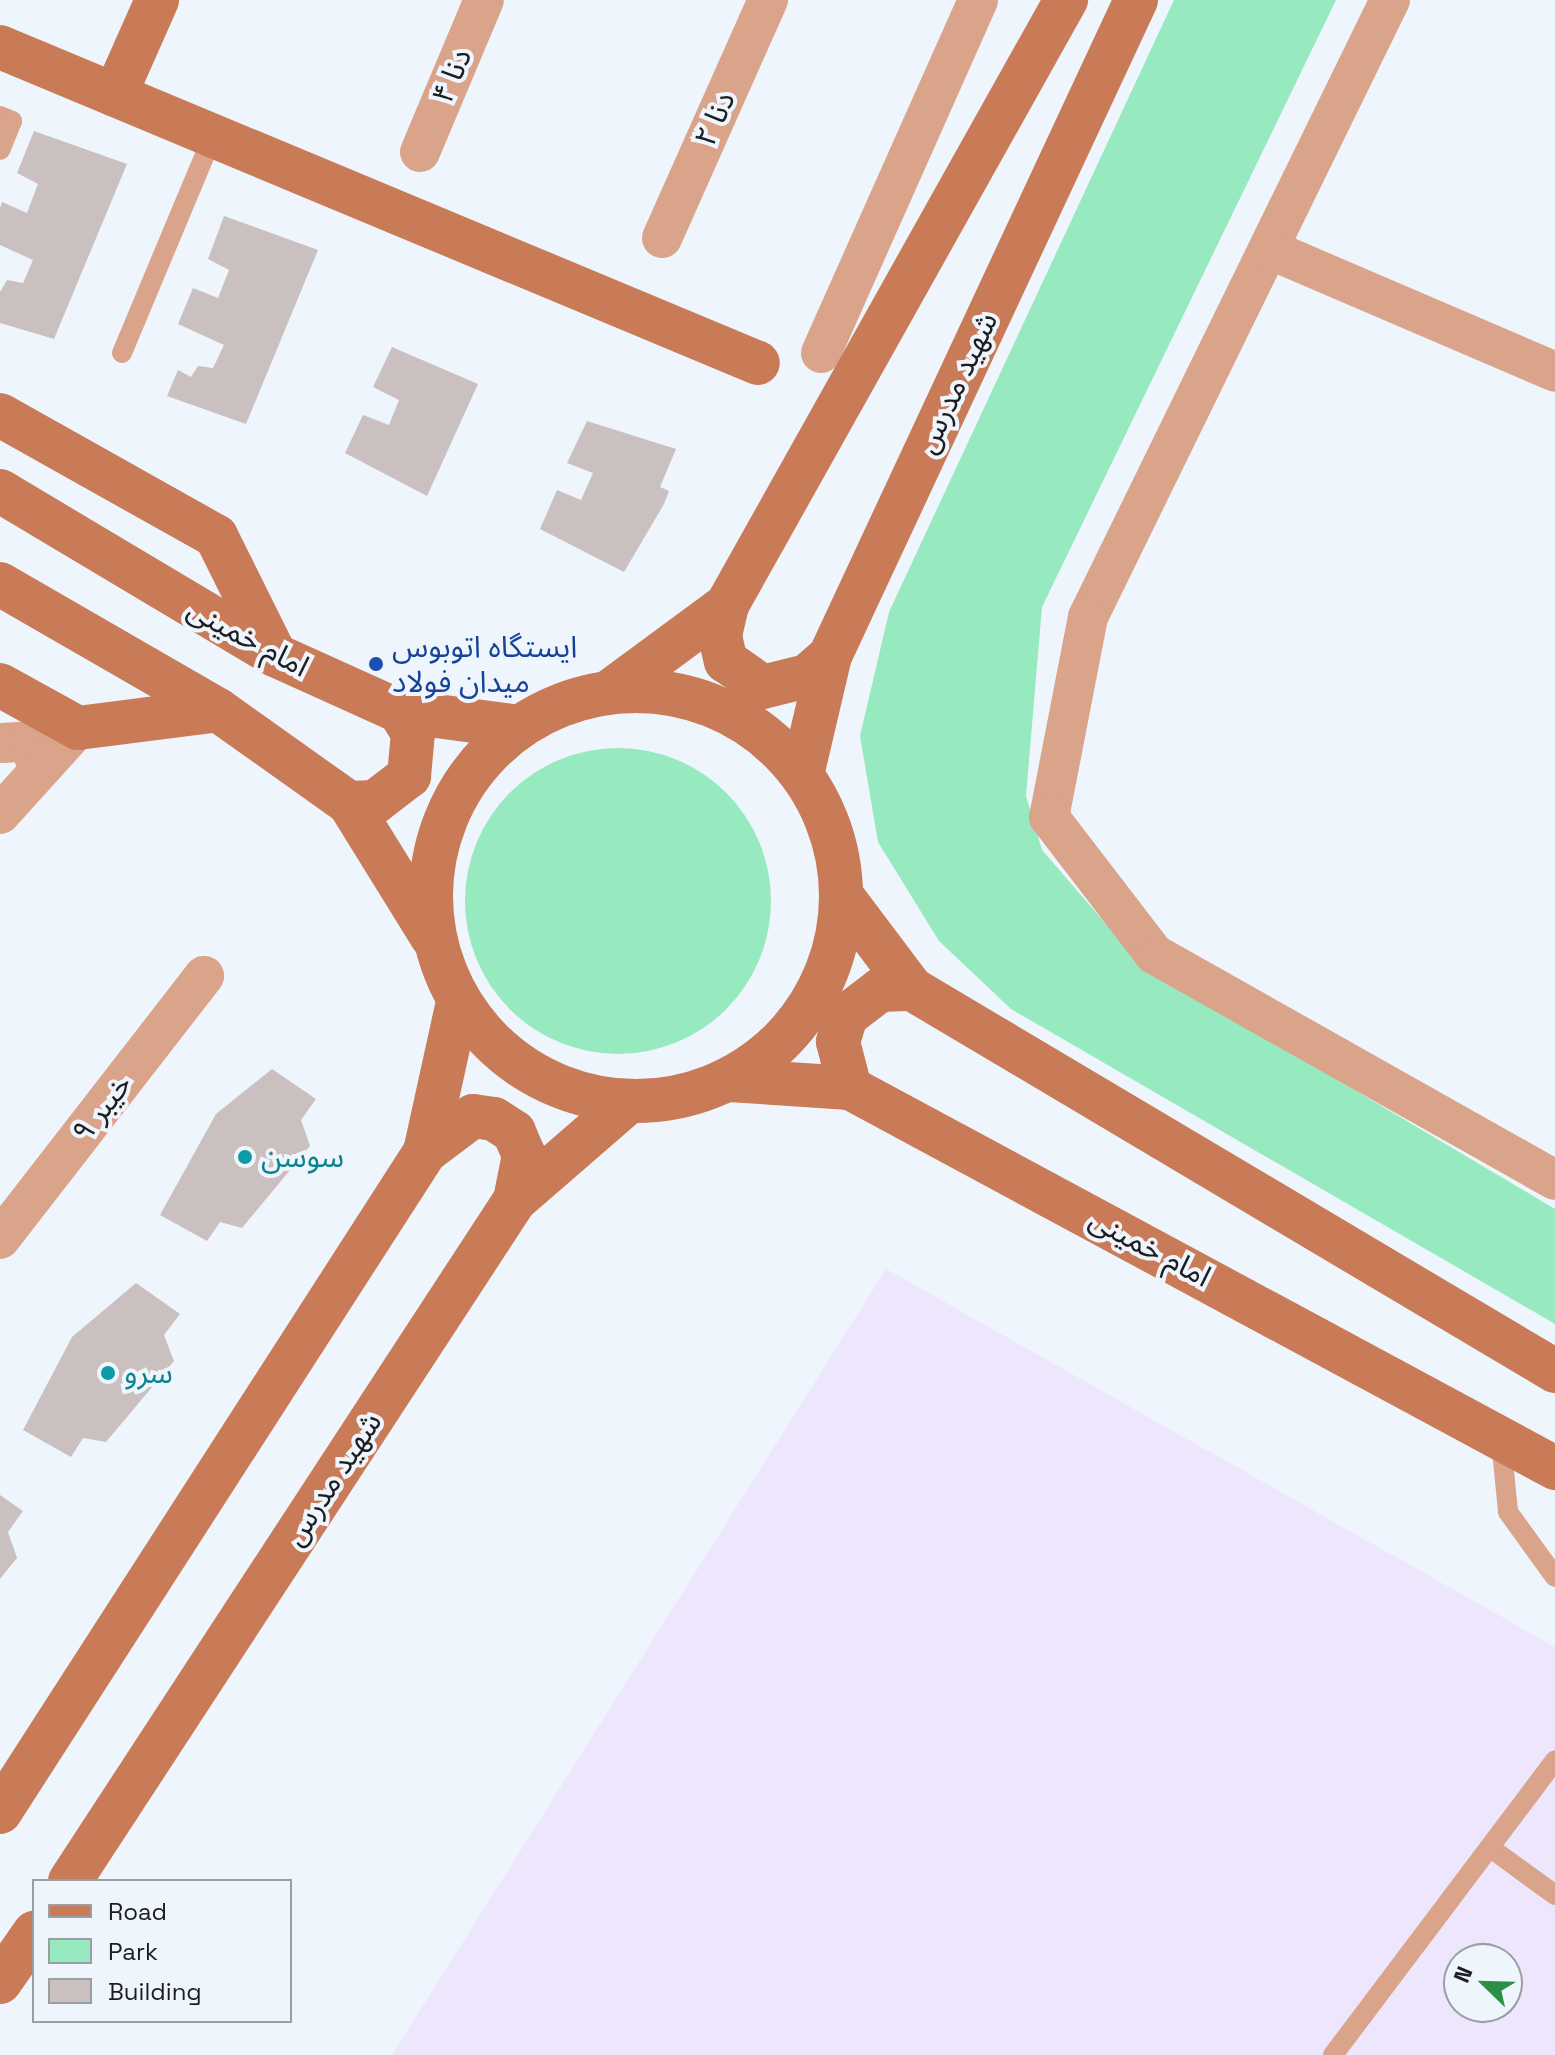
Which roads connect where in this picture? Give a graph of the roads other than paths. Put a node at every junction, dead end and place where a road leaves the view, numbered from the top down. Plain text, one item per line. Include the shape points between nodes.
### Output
1 (157, 0) edge
2 (484, 0) edge
3 (768, 0) edge
4 (978, 0) edge
5 (1066, 0) edge
6 (1136, 0) edge
7 (1390, 0) edge
8 (0, 47) edge
9 (115, 95) junction
10 (0, 116) edge
11 (213, 135) junction
12 (0, 150) edge
13 (420, 152) dead end
14 (662, 238) dead end
15 (1271, 250) junction
16 (122, 353) dead end
17 (821, 353) dead end
18 (758, 363) dead end
19 (1555, 372) edge
20 (0, 415) edge
21 (0, 491) edge
22 (0, 584) edge
23 (727, 605) junction
24 (275, 655) junction
25 (830, 656) junction
26 (0, 685) edge
27 (609, 692) junction
28 (0, 701) edge
29 (218, 710) junction
30 (399, 711) junction
31 (519, 727) junction
32 (78, 728) junction
33 (2, 745) edge
34 (37, 767) junction
35 (802, 775) junction
36 (349, 803) junction
37 (0, 814) edge
38 (842, 896) junction
39 (435, 942) junction
40 (204, 976) dead end
41 (912, 989) junction
42 (458, 1002) junction
43 (729, 1080) junction
44 (850, 1088) junction
45 (627, 1103) junction
46 (425, 1152) junction
47 (1555, 1180) edge
48 (515, 1200) junction
49 (0, 1239) edge
50 (1555, 1371) edge
51 (1500, 1436) junction
52 (1555, 1468) edge
53 (1555, 1577) edge
54 (1555, 1760) edge
55 (0, 1812) edge
56 (1492, 1849) junction
57 (71, 1879) edge
58 (1555, 1895) edge
59 (32, 1936) edge
60 (0, 1982) edge
61 (1333, 2055) edge

1 - 9 main road
2 - 13 street, دنا ۴
3 - 14 street, دنا ۲
4 - 17 street
5 - 23 main road
6 - 25 main road, شهید مدرس
7 - 15 street
8 - 9 main road
9 - 11 main road
10 - 12 lane via 12,121
11 - 16 lane
11 - 18 main road
15 - 19 street
15 - 47 street via 1088,617 1049,817 1154,954
20 - 24 main road via 216,536
21 - 24 main road, امام خمینی
22 - 29 main road
23 - 25 main road via 720,636 726,661 752,682 783,687
23 - 27 main road
24 - 30 main road, امام خمینی
25 - 35 main road, شهید مدرس
26 - 32 main road
27 - 31 main road via 561,704
27 - 35 main road via 664,692 717,706 764,734
28 - 33 street
29 - 32 main road
29 - 36 main road
30 - 31 main road, امام خمینی
30 - 36 main road via 413,733 409,776 375,802
31 - 39 main road via 482,760 441,834 430,894
32 - 34 street
33 - 34 street via 30,741
34 - 37 street
35 - 38 main road via 831,832
36 - 39 main road
38 - 41 main road
38 - 43 main road via 834,952 811,1004 775,1048
39 - 42 main road
40 - 49 street, خیبر ۹
41 - 44 main road via 880,990 846,1016 838,1042
41 - 50 main road
42 - 45 main road via 502,1054 549,1082
42 - 46 main road
43 - 44 main road, امام خمینی
43 - 45 main road via 679,1098
44 - 51 main road, امام خمینی
45 - 48 main road, شهید مدرس
46 - 48 main road via 473,1116 494,1119 514,1132 524,1155
46 - 55 main road
48 - 57 main road, شهید مدرس
51 - 52 main road, امام خمینی
51 - 53 lane via 1508,1512
54 - 56 lane
56 - 58 lane
56 - 61 lane
59 - 60 main road

